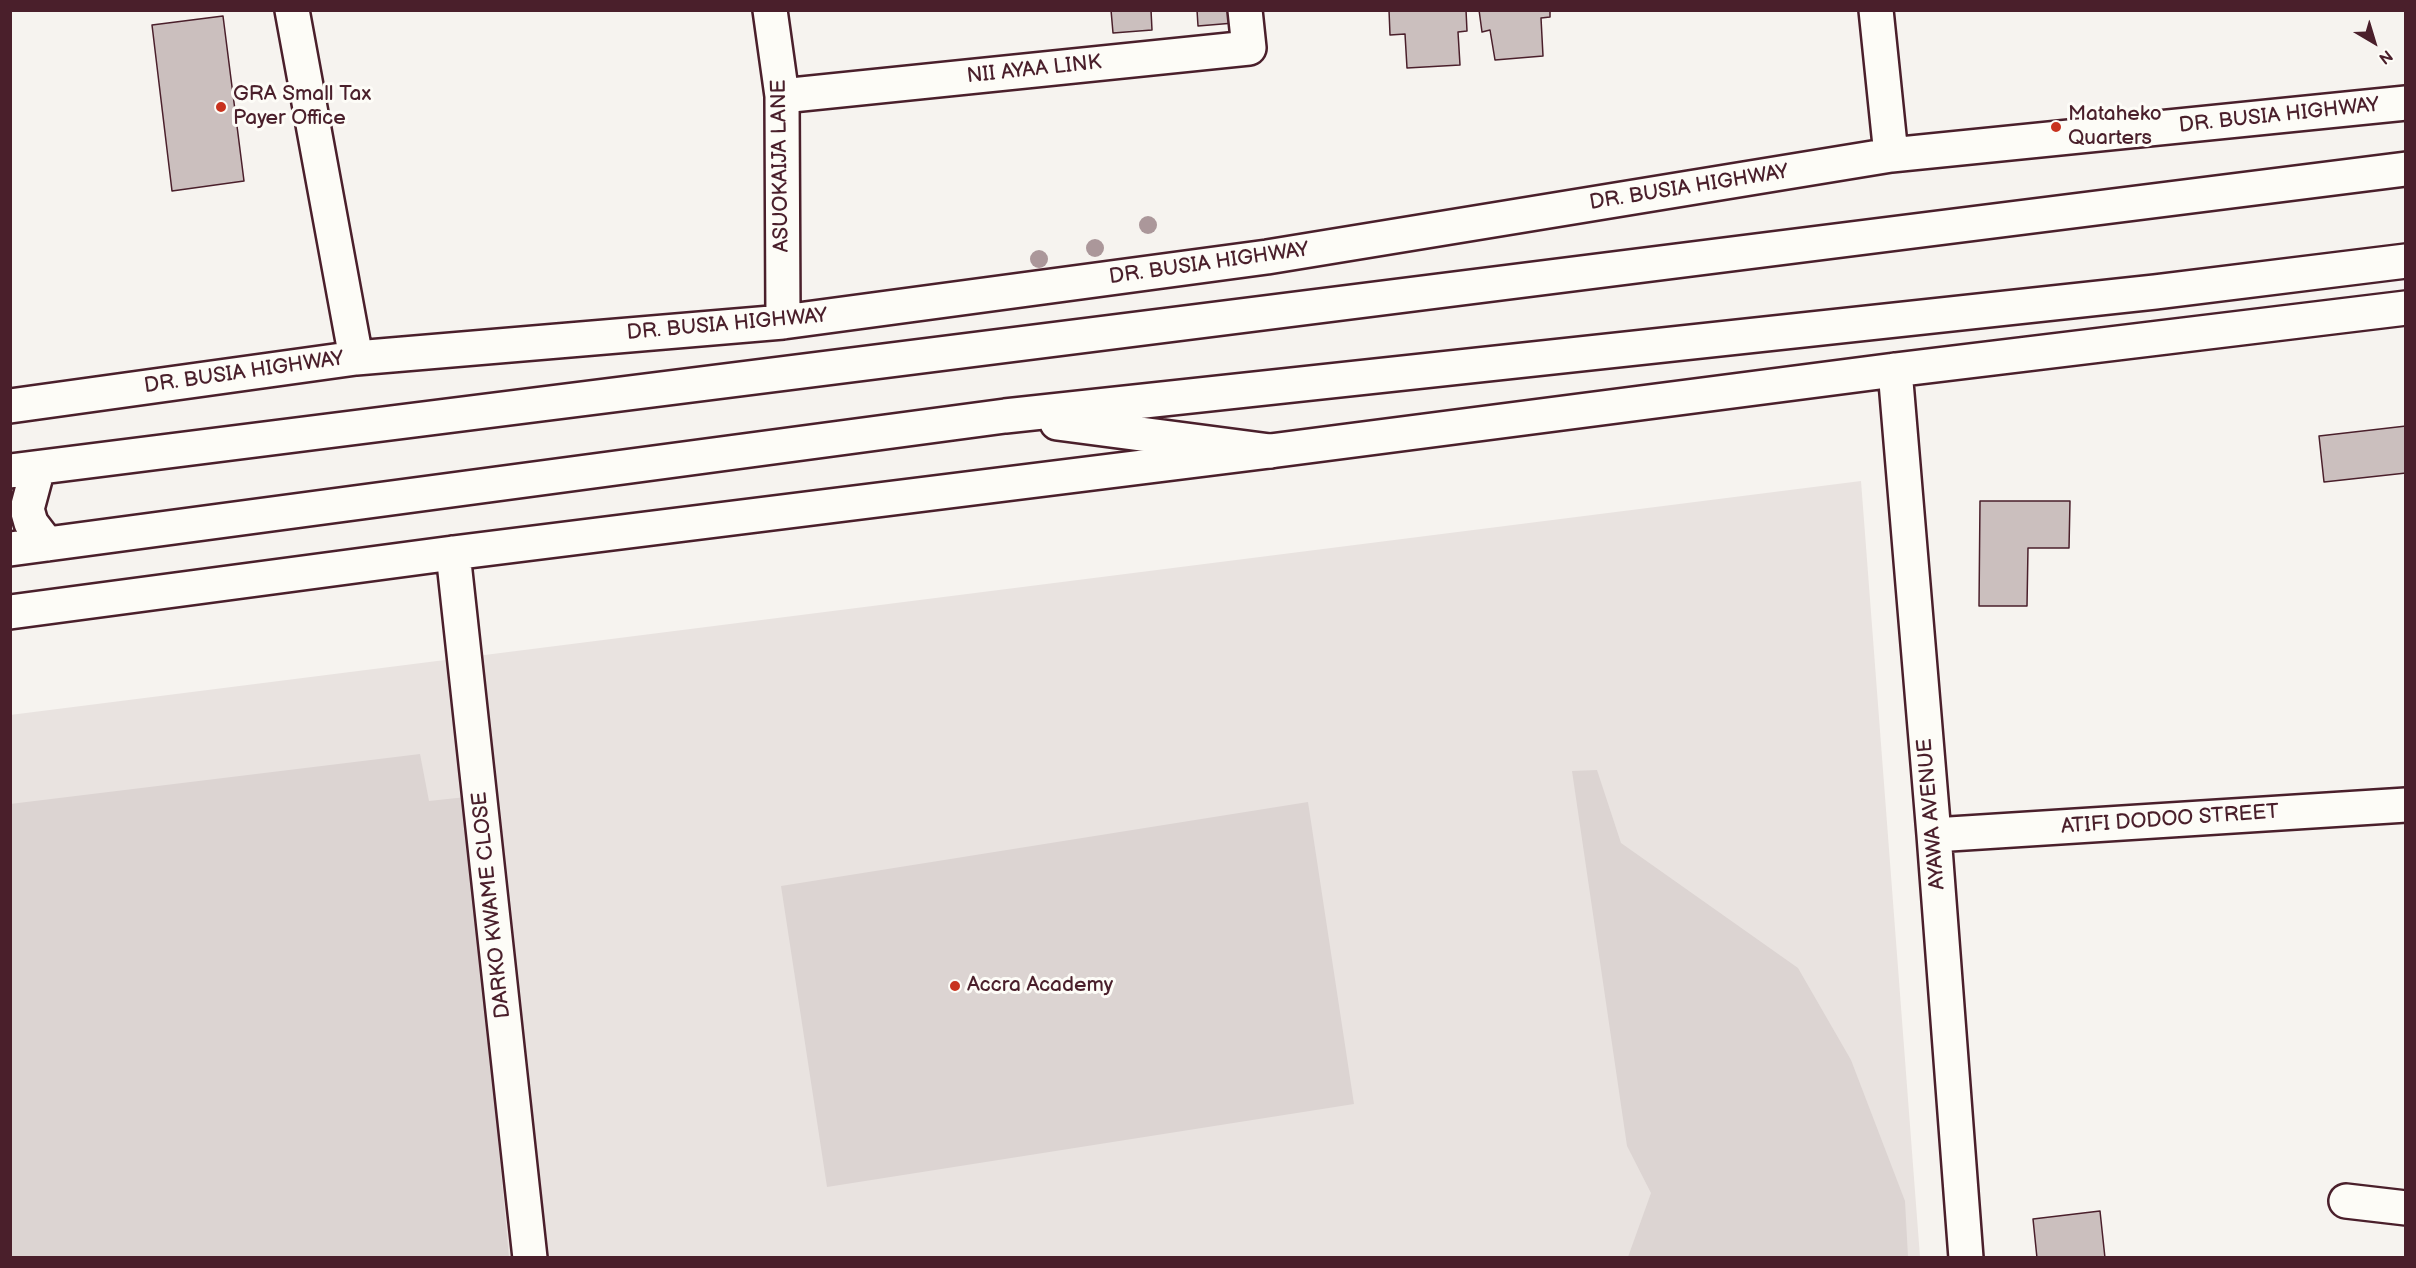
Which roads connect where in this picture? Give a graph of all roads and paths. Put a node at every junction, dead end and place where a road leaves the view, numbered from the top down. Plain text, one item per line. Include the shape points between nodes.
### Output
1 (292, 10) edge
2 (770, 10) edge
3 (1245, 10) edge
4 (1876, 10) edge
5 (782, 96) junction
6 (2406, 103) edge
7 (1891, 155) junction
8 (2406, 169) edge
9 (2406, 261) edge
10 (2406, 308) edge
11 (783, 322) junction
12 (356, 358) junction
13 (1895, 370) junction
14 (10, 405) edge
15 (1005, 416) junction
16 (1270, 451) junction
17 (24, 469) edge
18 (46, 544) junction
19 (10, 549) edge
20 (453, 552) junction
21 (10, 612) edge
22 (2406, 805) edge
23 (1934, 835) junction
24 (2346, 1201) dead end
25 (2406, 1208) edge
26 (530, 1257) edge
27 (1966, 1257) edge

1 - 12 main road
2 - 5 main road, ASUOKAIJA LANE
3 - 5 main road, NII AYAA LINK via 1249,48
4 - 7 main road
5 - 11 main road, ASUOKAIJA LANE
6 - 7 main road, DR. BUSIA HIGHWAY
7 - 11 main road, DR. BUSIA HIGHWAY via 1267,257
8 - 17 main road
9 - 15 main road via 2155,292
10 - 13 main road
11 - 12 main road, DR. BUSIA HIGHWAY
12 - 14 main road, DR. BUSIA HIGHWAY
13 - 16 main road
13 - 23 main road, AYAWA AVENUE
15 - 16 main road
15 - 18 main road
16 - 20 main road
17 - 18 main road via 31,523
18 - 19 main road
20 - 21 main road
20 - 26 main road, DARKO KWAME CLOSE
22 - 23 main road, ATIFI DODOO STREET
23 - 27 main road, AYAWA AVENUE
24 - 25 main road

